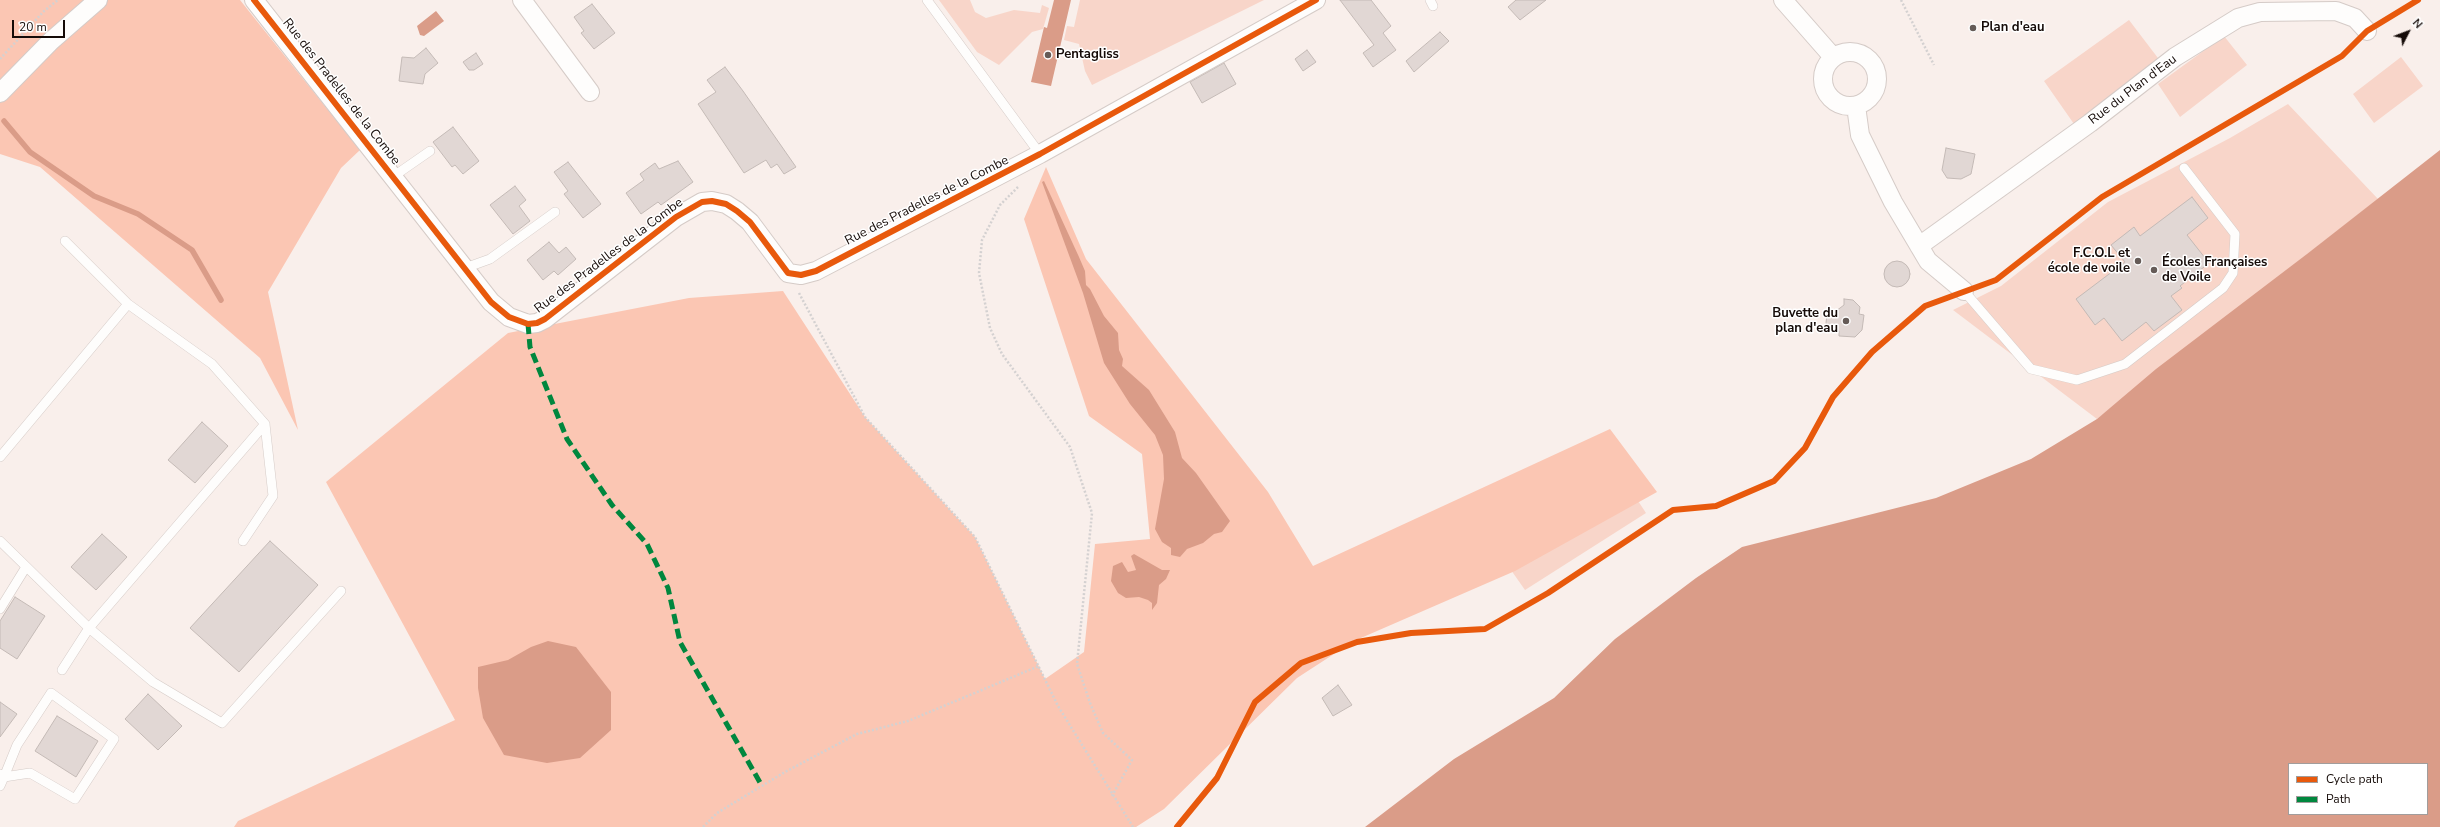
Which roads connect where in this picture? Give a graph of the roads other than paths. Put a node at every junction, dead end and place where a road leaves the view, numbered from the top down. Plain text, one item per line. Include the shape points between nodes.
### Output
1 (98, 0) edge
2 (254, 0) edge
3 (522, 0) edge
4 (927, 0) edge
5 (1316, 0) edge
6 (1783, 0) edge
7 (2367, 31) dead end
8 (1834, 57) junction
9 (590, 92) dead end
10 (0, 93) edge
11 (1856, 106) junction
12 (430, 151) dead end
13 (1040, 154) junction
14 (2184, 168) dead end
15 (394, 176) junction
16 (555, 212) dead end
17 (65, 241) dead end
18 (1919, 246) junction
19 (465, 268) junction
20 (1964, 291) joint
21 (128, 304) junction
22 (265, 424) junction
23 (0, 457) edge
24 (0, 541) edge
25 (243, 541) dead end
26 (26, 567) junction
27 (341, 590) dead end
28 (0, 610) edge
29 (89, 628) junction
30 (62, 670) dead end
31 (2, 775) edge
32 (0, 786) edge

1 - 10 street via 51,41
2 - 15 street, Rue des Pradelles de la Combe
3 - 9 street
4 - 13 lane
5 - 13 street, Rue des Pradelles de la Combe
6 - 8 street
7 - 18 street, Rue du Plan d'Eau via 2355,18 2336,11 2260,12 2238,18 2174,57 2090,123
8 - 11 street via 1823,74 1826,92 1840,104
8 - 11 street via 1854,51 1870,60 1875,67 1878,76 1873,94 1867,101
11 - 18 street via 1860,135 1892,202
12 - 15 lane
13 - 19 street, Rue des Pradelles de la Combe via 816,271 801,274 788,273 750,222 726,204 712,201 689,208 676,217 537,323 518,322 502,312
14 - 20 lane via 2235,234 2233,273 2223,288 2125,364 2077,380 2031,369
15 - 19 street, Rue des Pradelles de la Combe
16 - 19 lane via 490,260
17 - 21 lane
18 - 20 street via 1928,261
21 - 22 lane via 212,364
21 - 23 lane
22 - 25 lane via 273,496
22 - 29 lane
24 - 26 lane
26 - 28 lane
26 - 29 lane
27 - 29 lane via 222,723 153,682
29 - 30 lane
31 - 31 lane via 30,773 75,799 114,739 51,693 17,745
31 - 32 lane

